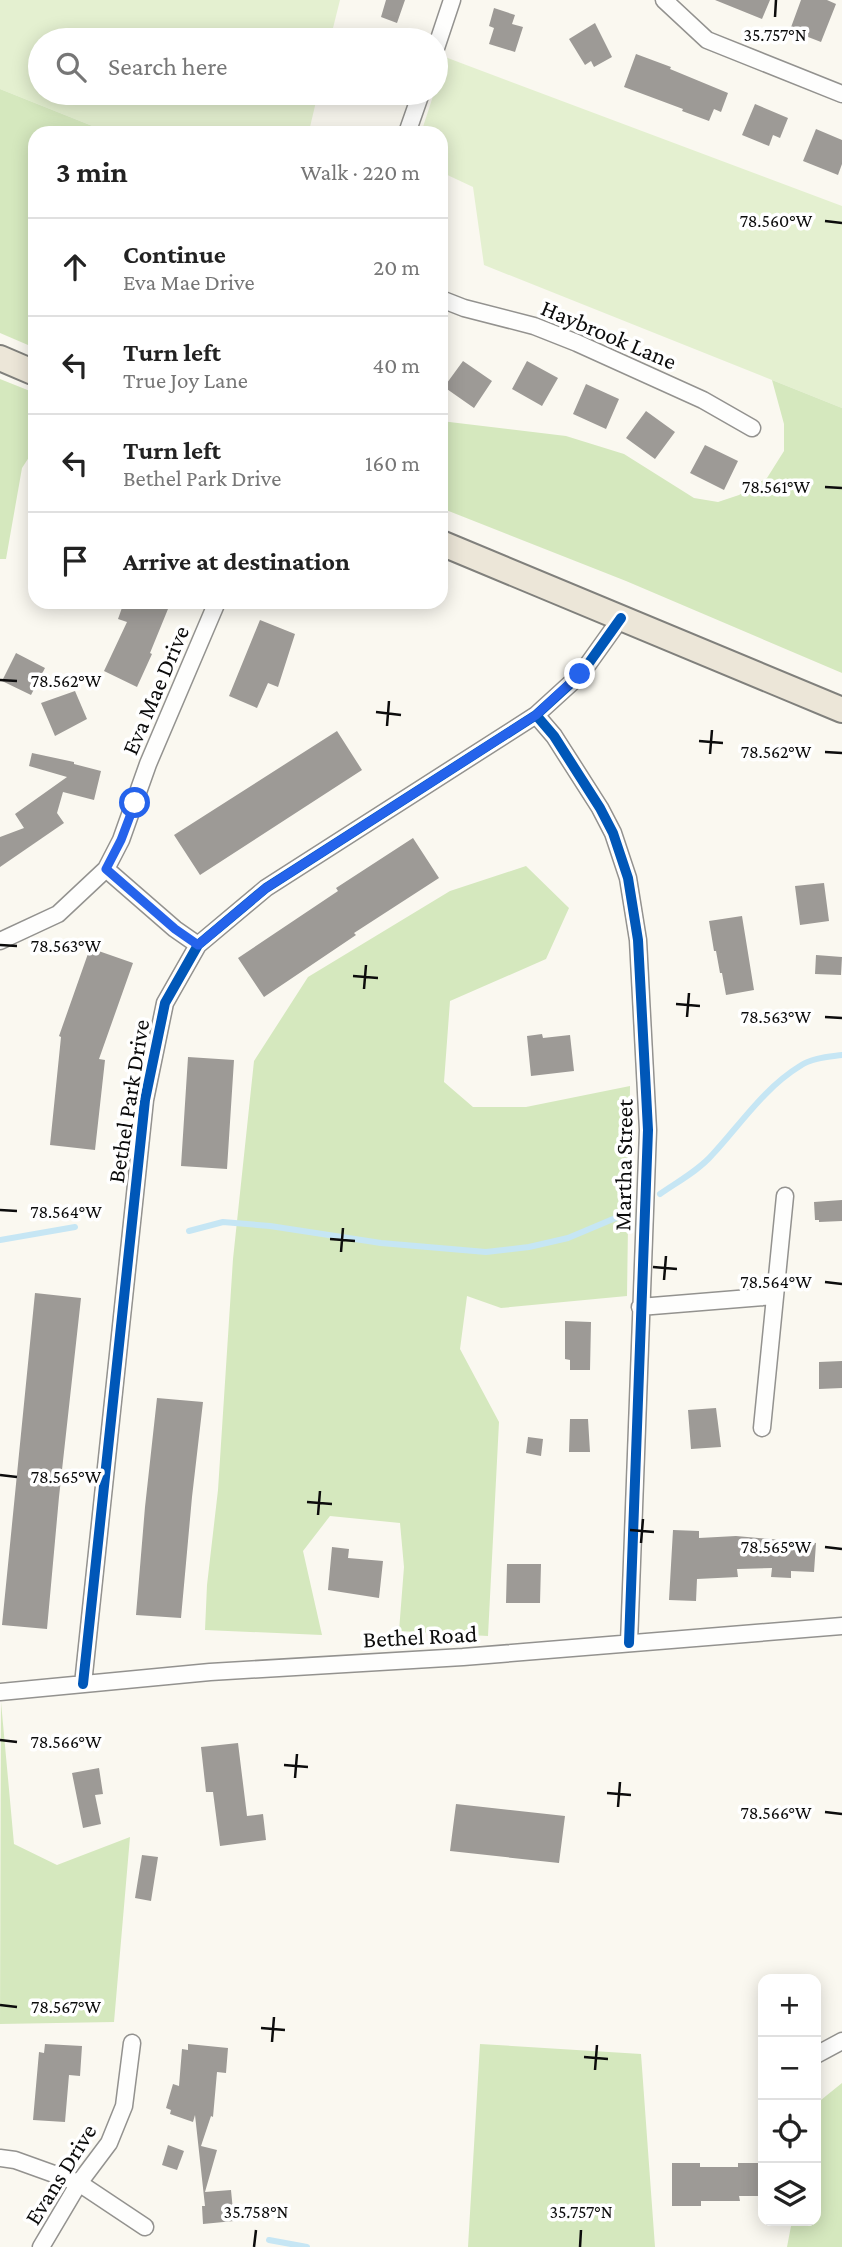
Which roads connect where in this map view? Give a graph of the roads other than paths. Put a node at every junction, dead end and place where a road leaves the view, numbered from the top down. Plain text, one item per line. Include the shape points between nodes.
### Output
1 (452, 0) edge
2 (664, 0) edge
3 (443, 28) edge
4 (842, 94) edge
5 (417, 105) edge
6 (409, 126) edge
7 (448, 302) edge
8 (0, 358) edge
9 (28, 370) edge
10 (752, 428) dead end
11 (448, 546) edge
12 (214, 609) edge
13 (621, 618) junction
14 (842, 710) edge
15 (536, 715) junction
16 (106, 869) junction
17 (0, 941) edge
18 (198, 945) junction
19 (785, 1196) dead end
20 (775, 1296) junction
21 (640, 1307) junction
22 (762, 1428) dead end
23 (842, 1626) edge
24 (629, 1643) junction
25 (83, 1684) junction
26 (0, 1692) edge
27 (842, 2041) edge
28 (132, 2043) dead end
29 (821, 2052) edge
30 (0, 2158) edge
31 (79, 2183) junction
32 (145, 2227) dead end
33 (41, 2247) edge

1 - 3 street
2 - 4 street via 707,40
5 - 6 street
7 - 10 street, Haybrook Lane via 577,343 704,400
8 - 9 main road
11 - 13 main road
12 - 16 street, Eva Mae Drive
13 - 14 main road
13 - 15 street, Bethel Park Drive via 580,674
15 - 18 street, Bethel Park Drive via 266,888
15 - 21 street, Martha Street via 600,808 628,878 638,940 648,1129
16 - 17 street, Eva Mae Drive via 58,914
16 - 18 street
18 - 25 street, Bethel Park Drive via 165,1003 145,1100
19 - 20 street
20 - 21 street
20 - 22 street
21 - 24 street, Martha Street
23 - 24 street, Bethel Road
24 - 25 street, Bethel Road
25 - 26 street, Bethel Road
27 - 29 street
28 - 31 street, Evans Drive via 124,2106 109,2143
30 - 31 street
31 - 32 street
31 - 33 street, Evans Drive

